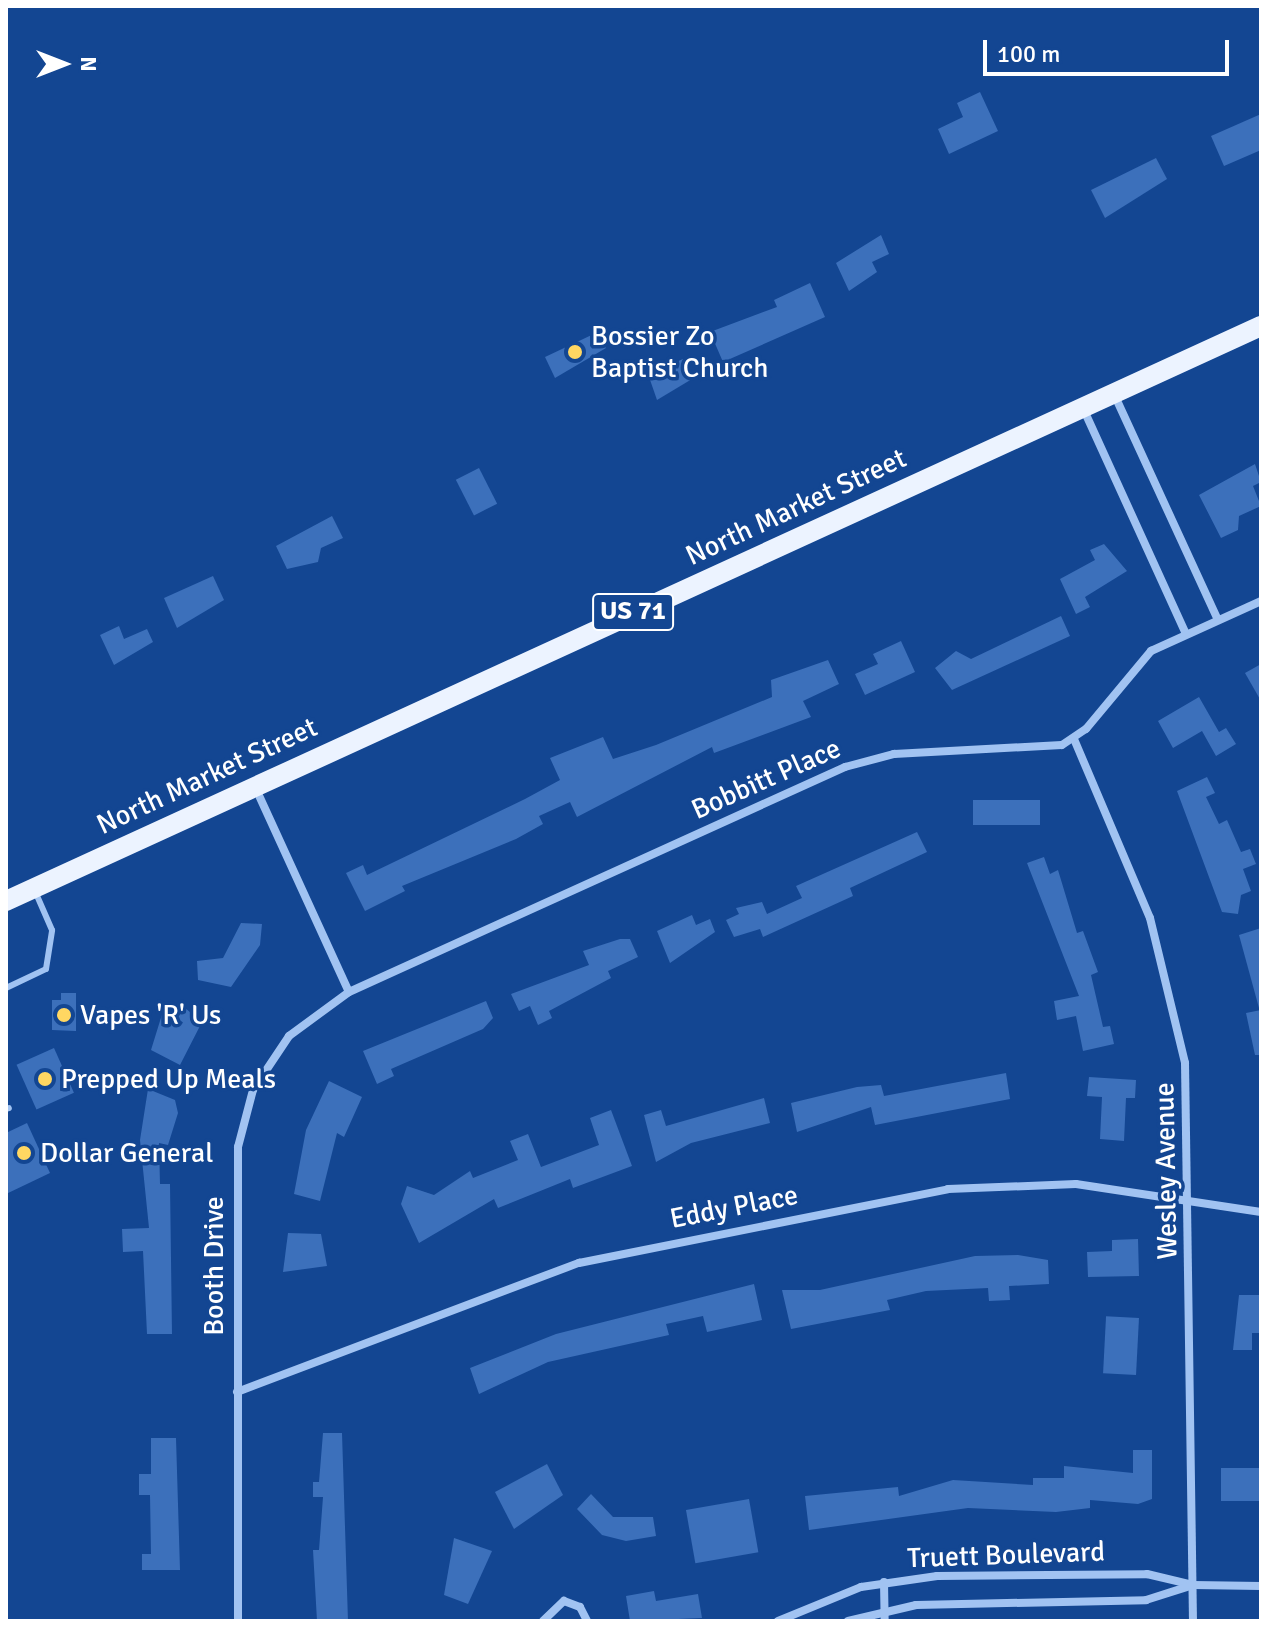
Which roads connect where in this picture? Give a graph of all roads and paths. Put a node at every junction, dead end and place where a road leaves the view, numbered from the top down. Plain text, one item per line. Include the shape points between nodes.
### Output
1 (1261, 326) edge
2 (1114, 394) junction
3 (1083, 407) junction
4 (1261, 601) edge
5 (1217, 618) junction
6 (1185, 632) junction
7 (1074, 739) junction
8 (254, 785) junction
9 (34, 888) junction
10 (6, 901) edge
11 (6, 988) edge
12 (349, 992) junction
13 (1191, 1196) junction
14 (1261, 1212) edge
15 (237, 1392) junction
16 (884, 1582) junction
17 (1193, 1585) junction
18 (1261, 1586) edge
19 (884, 1610) junction
20 (238, 1621) edge
21 (543, 1621) edge
22 (587, 1621) edge
23 (778, 1621) edge
24 (848, 1621) edge
25 (885, 1621) edge
26 (1193, 1621) edge

1 - 2 main road, North Market Street / US 71
2 - 3 main road, North Market Street / US 71
2 - 5 street
3 - 6 street
3 - 8 main road, North Market Street / US 71
4 - 5 street
5 - 6 street
6 - 7 street via 1138,662
7 - 12 street, Bobbitt Place via 1030,752 860,761
7 - 13 street, Wesley Avenue via 1165,968 1185,1063
8 - 9 main road, North Market Street / US 71
8 - 12 street
9 - 10 main road, North Market Street / US 71
9 - 11 lane via 52,930 46,969
12 - 15 street, Booth Drive via 276,1050 244,1117 235,1190
13 - 14 street, Eddy Place
13 - 15 street, Eddy Place via 1012,1184 745,1226 528,1279
13 - 17 street, Wesley Avenue
15 - 20 street, Booth Drive
16 - 17 street, Truett Boulevard via 1147,1574
16 - 19 street
16 - 23 street, Truett Boulevard
17 - 18 street, Truett Boulevard
17 - 19 street, Truett Boulevard via 1146,1600
17 - 26 street, Wesley Avenue
19 - 24 street, Truett Boulevard
19 - 25 street
21 - 22 street via 564,1601 580,1607

